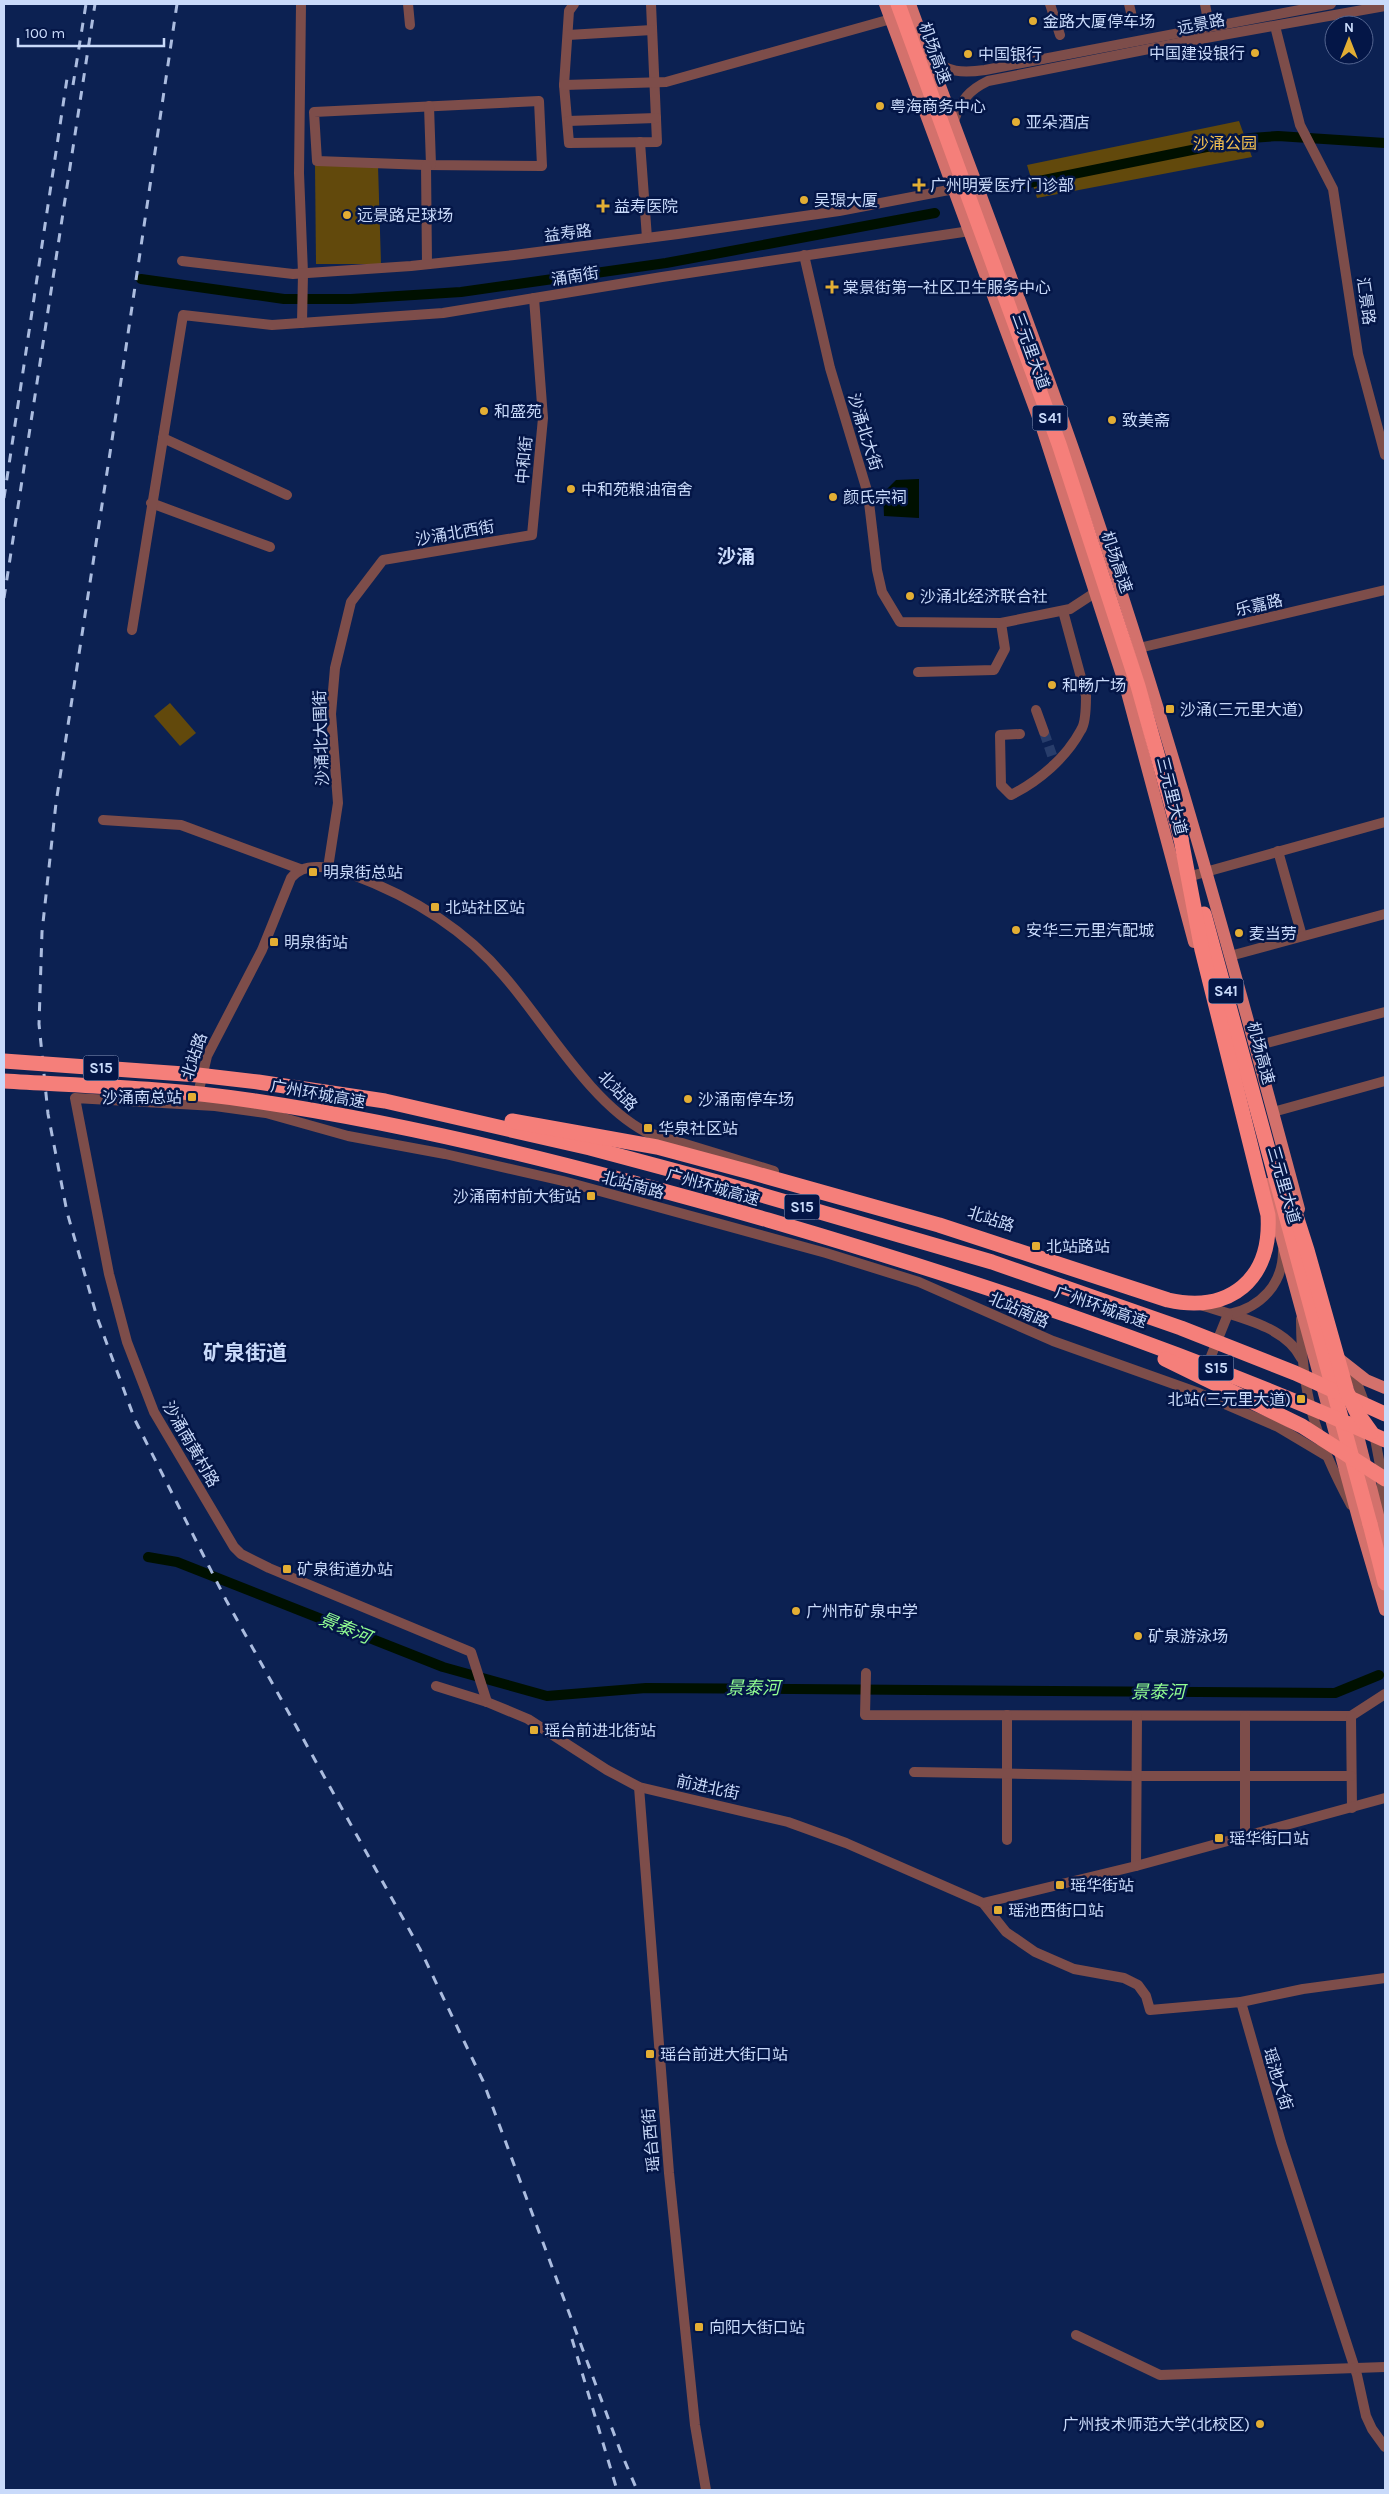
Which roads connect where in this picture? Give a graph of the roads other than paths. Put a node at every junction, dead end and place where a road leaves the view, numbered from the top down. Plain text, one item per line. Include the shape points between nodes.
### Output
1 (300, 4) edge
2 (408, 4) edge
3 (574, 4) edge
4 (651, 4) edge
5 (885, 4) edge
6 (898, 4) edge
7 (910, 4) edge
8 (1050, 4) edge
9 (1129, 4) edge
10 (1205, 4) edge
11 (1330, 4) edge
12 (1385, 6) edge
13 (1132, 17) dead end
14 (891, 19) junction
15 (410, 25) dead end
16 (1209, 26) junction
17 (1275, 26) junction
18 (652, 30) junction
19 (568, 35) junction
20 (1060, 35) dead end
21 (930, 57) junction
22 (654, 83) junction
23 (564, 85) junction
24 (429, 106) junction
25 (656, 118) junction
26 (568, 121) junction
27 (954, 121) junction
28 (640, 142) junction
29 (428, 165) junction
30 (954, 189) junction
31 (970, 231) junction
32 (647, 238) junction
33 (804, 255) junction
34 (182, 261) dead end
35 (427, 264) junction
36 (303, 273) junction
37 (534, 298) junction
38 (302, 323) junction
39 (163, 438) junction
40 (1385, 455) edge
41 (287, 495) dead end
42 (151, 503) junction
43 (532, 535) joint
44 (270, 547) dead end
45 (384, 560) joint
46 (1385, 590) edge
47 (1096, 592) junction
48 (1062, 611) junction
49 (1001, 623) junction
50 (132, 630) dead end
51 (1139, 648) junction
52 (918, 672) dead end
53 (1036, 710) dead end
54 (1044, 732) tunnel mouth
55 (1020, 734) dead end
56 (103, 820) dead end
57 (1385, 822) edge
58 (1188, 837) junction
59 (1167, 845) junction
60 (1278, 852) junction
61 (328, 868) junction
62 (300, 869) junction
63 (1205, 871) junction
64 (1176, 880) junction
65 (1385, 914) edge
66 (1302, 936) junction
67 (1230, 956) junction
68 (1385, 1012) edge
69 (1255, 1046) junction
70 (4, 1061) edge
71 (4, 1081) edge
72 (1385, 1081) edge
73 (75, 1098) joint
74 (385, 1101) junction
75 (195, 1105) junction
76 (1273, 1112) junction
77 (1267, 1143) junction
78 (1283, 1238) junction
79 (1042, 1305) junction
80 (1301, 1306) junction
81 (1228, 1314) junction
82 (1301, 1358) junction
83 (1338, 1358) junction
84 (1385, 1388) edge
85 (1197, 1392) junction
86 (1385, 1414) edge
87 (1385, 1440) edge
88 (1385, 1448) edge
89 (1325, 1456) junction
90 (1385, 1479) edge
91 (1358, 1518) junction
92 (1385, 1543) edge
93 (1385, 1583) edge
94 (1385, 1610) edge
95 (866, 1673) dead end
96 (436, 1686) dead end
97 (1385, 1694) edge
98 (488, 1702) junction
99 (1007, 1715) junction
100 (1137, 1716) junction
101 (1245, 1716) junction
102 (1351, 1716) junction
103 (914, 1772) dead end
104 (1007, 1774) junction
105 (1136, 1776) junction
106 (1352, 1776) junction
107 (1245, 1777) junction
108 (639, 1787) junction
109 (1385, 1798) edge
110 (1352, 1808) junction
111 (1245, 1837) junction
112 (1008, 1840) dead end
113 (1136, 1866) junction
114 (983, 1903) junction
115 (1385, 1978) edge
116 (1241, 2002) junction
117 (1076, 2335) dead end
118 (1385, 2367) edge
119 (1354, 2369) junction
120 (1385, 2447) edge
121 (706, 2490) edge

1 - 36 street via 299,173
2 - 15 street
3 - 19 street via 570,11
4 - 18 street
5 - 14 main road, 三元里大道
6 - 58 highway, 机场高速 / S41 via 1059,444
7 - 21 main road, 三元里大道
8 - 20 street
9 - 13 street
10 - 16 street
11 - 16 street, 远景路
12 - 17 street, 远景路
14 - 22 street
14 - 30 main road, 三元里大道
16 - 21 street, 远景路 via 978,71 948,69
17 - 27 street, 远景路 via 988,81 970,91 962,100
17 - 40 street, 汇景路 via 1300,125 1334,189 1358,354
18 - 19 street
18 - 22 street
19 - 23 street
21 - 27 main road, 三元里大道
22 - 23 street
22 - 25 street
23 - 26 street
24 - 29 street
24 - 29 street via 314,112 317,161
24 - 29 street via 539,101 542,166
25 - 26 street
25 - 28 street via 657,142
26 - 28 street via 570,142
27 - 51 main road, 三元里大道 via 1072,448
28 - 32 street
29 - 35 street
30 - 31 main road, 三元里大道
30 - 32 street, 益寿路 via 839,211
31 - 33 street, 涌南街
31 - 47 main road, 三元里大道 via 1042,428
32 - 35 street, 益寿路
33 - 37 street, 涌南街
33 - 49 street, 沙涌北大街 via 830,368 868,494 882,592 900,622
34 - 36 street, 益寿路
35 - 36 street, 益寿路
36 - 38 street
37 - 38 street, 涌南街 via 444,313
37 - 43 street, 中和街 via 544,418
38 - 39 street, 涌南街 via 272,325 184,314
39 - 41 street
39 - 42 street
42 - 44 street
42 - 50 street
43 - 45 street, 沙涌北西街
45 - 61 street, 沙涌北大围街 via 351,602 335,668 331,714 338,803
46 - 51 street, 乐嘉路
47 - 48 street, 沙涌北大街
47 - 59 main road, 三元里大道 via 1134,718
48 - 49 street, 沙涌北大街
48 - 55 street via 1086,696 1083,728 1056,764 1028,787 1011,795 1001,785 1000,735
49 - 52 street via 1005,649 994,670
51 - 58 main road, 三元里大道
53 - 54 street
56 - 62 street via 181,825
57 - 60 street
58 - 59 street via 1191,845 1187,848 1172,849
58 - 63 main road, 三元里大道
58 - 74 highway, bridge via 1202,950 1268,1215 1268,1244 1260,1266 1245,1284 1218,1300 1192,1304 1159,1298 930,1222 658,1148 553,1127
58 - 77 highway, 机场高速 / S41, bridge
59 - 64 main road, 三元里大道
60 - 63 street
60 - 66 street
61 - 62 street, 北站路
61 - 81 street, 北站路 via 403,896 438,916 466,938 504,976 615,1112 646,1132 960,1225
62 - 75 street, 北站路 via 292,878 262,950 207,1056
63 - 64 street
63 - 67 main road, 三元里大道
64 - 78 main road, 三元里大道
65 - 66 street
66 - 67 street
67 - 69 main road, 三元里大道
68 - 69 street
69 - 76 main road, 三元里大道
70 - 74 highway, 广州环城高速 / S15, bridge via 198,1075
71 - 79 highway, 广州环城高速 / S15, bridge via 197,1093 254,1100 449,1137 699,1200
72 - 76 street
73 - 75 street, 北站南路
73 - 98 street, 沙涌南黄村路 via 109,1274 127,1342 154,1412 234,1547 269,1568 471,1652
74 - 86 highway, 广州环城高速 / S15, bridge via 618,1156 992,1262 1181,1328 1295,1373
75 - 85 street, 北站南路 via 266,1113 348,1136 492,1164 857,1262 948,1294 1068,1347
76 - 83 main road, 三元里大道
77 - 88 highway, bridge via 1297,1217 1347,1392 1361,1420
77 - 93 highway, bridge
78 - 80 main road, 三元里大道
78 - 81 street via 1282,1265 1272,1290 1248,1308
79 - 87 highway, 广州环城高速 / S15, bridge via 1232,1374
79 - 90 highway, bridge via 1262,1405 1302,1426
80 - 82 street
80 - 91 main road, 三元里大道
81 - 82 street, 北站路 via 1274,1332 1296,1349
81 - 85 street
82 - 89 street via 1311,1411
83 - 84 main road via 1366,1380
83 - 92 main road, 三元里大道
85 - 89 street, 北站南路 via 1278,1427
89 - 91 street
91 - 94 main road, 三元里大道
95 - 99 street via 866,1715
96 - 98 street, 前进北街
97 - 102 street
98 - 108 street, 前进北街 via 542,1726 607,1770
99 - 100 street
99 - 104 street
100 - 101 street
100 - 105 street
101 - 102 street
101 - 107 street
102 - 106 street
103 - 104 street
104 - 105 street
104 - 112 street
105 - 107 street
105 - 113 street
106 - 107 street
106 - 110 street
107 - 111 street
108 - 114 street, 前进北街 via 788,1822 846,1843
108 - 121 street, 瑶台西街 via 668,2173 695,2425
109 - 110 street
110 - 111 street
111 - 113 street
113 - 114 street
114 - 116 street via 1006,1932 1035,1952 1074,1969 1124,1978 1138,1985 1150,2010
115 - 116 street via 1303,1989
116 - 119 street, 瑶池大街 via 1281,2142
117 - 119 street via 1160,2375
118 - 119 street
119 - 120 street, 瑶池大街 via 1366,2416

